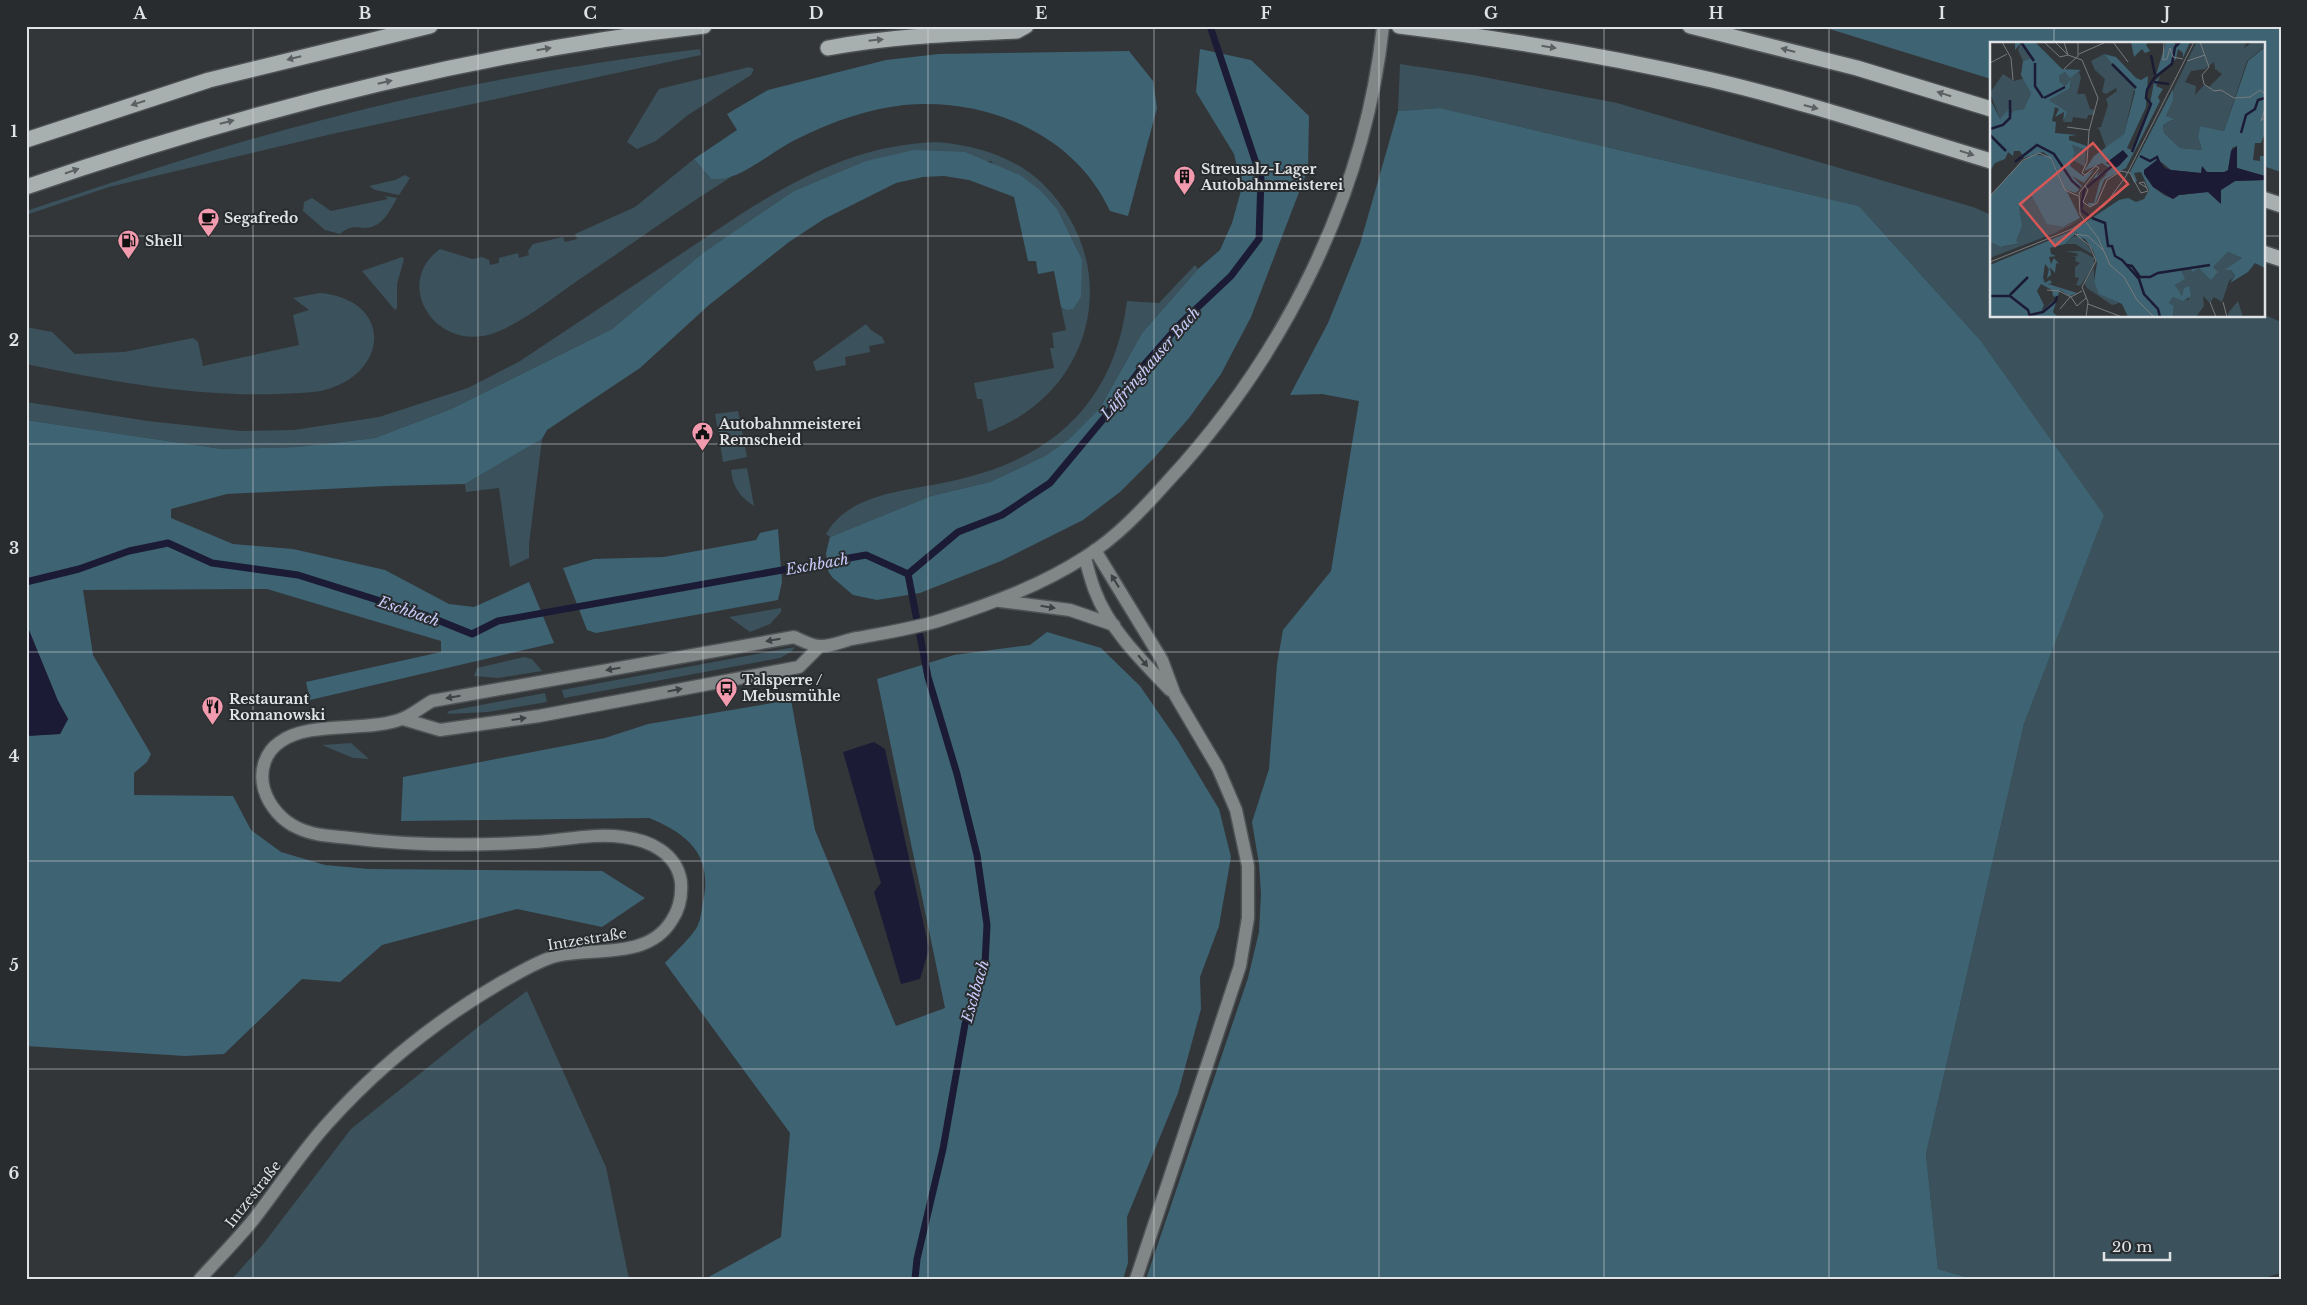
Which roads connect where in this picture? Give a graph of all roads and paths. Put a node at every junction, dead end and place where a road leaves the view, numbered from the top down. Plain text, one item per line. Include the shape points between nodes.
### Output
1 (430, 26) edge
2 (704, 26) edge
3 (1026, 26) edge
4 (1383, 26) edge
5 (1399, 26) edge
6 (1690, 26) edge
7 (828, 48) dead end
8 (1990, 108) edge
9 (26, 140) edge
10 (1990, 161) edge
11 (26, 187) edge
12 (2264, 199) edge
13 (2281, 205) edge
14 (2264, 253) edge
15 (2281, 259) edge
16 (1095, 550) junction
17 (1085, 558) junction
18 (1000, 601) junction
19 (1114, 625) junction
20 (820, 646) junction
21 (1175, 695) junction
22 (403, 719) junction
23 (200, 1279) edge
24 (1136, 1279) edge

1 -> 9 highway via 209,80
11 -> 2 highway via 218,124 364,87 515,53 616,36
7 -> 3 highway via 868,40 1017,31
4 - 16 main road via 1379,61 1352,171 1322,250 1282,328 1234,402 1195,452 1150,501
5 -> 10 highway via 1604,56 1714,80
8 -> 6 highway via 1857,68
12 - 13 highway
14 - 15 highway
16 - 17 main road
21 -> 16 main road via 1162,660
17 - 18 main road
17 - 19 main road via 1095,592
18 -> 19 main road via 1070,610
18 - 20 main road via 931,623
19 -> 21 main road
20 -> 22 main road via 794,637 432,701
22 -> 20 main road via 440,730 539,716 799,667
21 - 24 main road via 1218,768 1236,810 1248,866 1248,918 1231,998
22 - 23 main road, Intzestraße via 294,735 282,740 272,749 263,768 263,782 268,798 283,820 317,834 423,845 607,836 632,838 651,844 671,858 678,868 681,902 668,926 653,940 619,950 564,955 540,962 462,1008 400,1053 326,1124 253,1220

